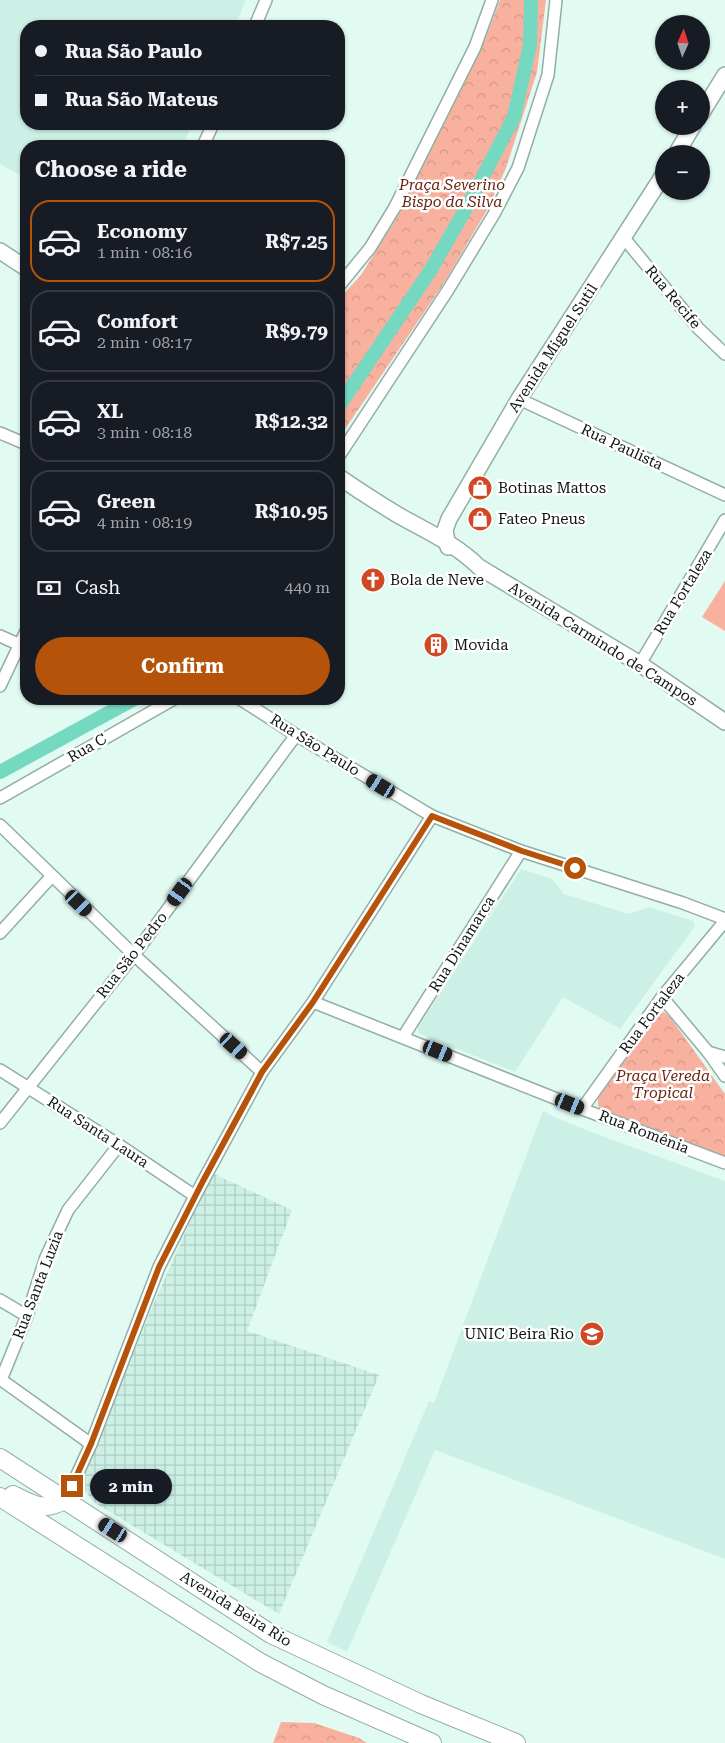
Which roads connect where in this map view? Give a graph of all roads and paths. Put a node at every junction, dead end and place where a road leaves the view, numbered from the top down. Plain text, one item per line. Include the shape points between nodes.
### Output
1 (266, 0) edge
2 (492, 0) edge
3 (556, 0) edge
4 (258, 20) edge
5 (725, 76) edge
6 (710, 100) edge
7 (655, 188) edge
8 (624, 238) junction
9 (0, 251) edge
10 (20, 264) edge
11 (345, 279) edge
12 (725, 354) edge
13 (519, 399) junction
14 (0, 433) edge
15 (20, 441) edge
16 (345, 447) edge
17 (345, 481) edge
18 (725, 495) edge
19 (725, 520) edge
20 (446, 523) junction
21 (418, 528) junction
22 (446, 542) junction
23 (458, 560) junction
24 (479, 567) junction
25 (0, 636) edge
26 (20, 645) joint
27 (640, 664) junction
28 (0, 686) edge
29 (163, 705) edge
30 (249, 705) edge
31 (725, 722) edge
32 (296, 735) junction
33 (0, 798) edge
34 (432, 816) junction
35 (0, 825) edge
36 (522, 851) junction
37 (51, 877) junction
38 (725, 920) edge
39 (0, 933) edge
40 (134, 955) junction
41 (662, 997) junction
42 (313, 1002) junction
43 (404, 1037) junction
44 (708, 1052) junction
45 (725, 1057) edge
46 (0, 1070) edge
47 (262, 1072) junction
48 (725, 1076) edge
49 (28, 1087) junction
50 (582, 1109) junction
51 (0, 1123) edge
52 (118, 1145) junction
53 (725, 1163) edge
54 (195, 1196) junction
55 (0, 1300) edge
56 (28, 1316) junction
57 (0, 1380) edge
58 (91, 1444) junction
59 (0, 1458) edge
60 (0, 1488) edge
61 (0, 1497) edge
62 (66, 1499) junction
63 (511, 1742) edge
64 (432, 1743) edge

1 - 4 street
2 - 11 street via 475,47 395,207 370,248
3 - 16 street via 548,75 518,168 448,290
5 - 6 main road
7 - 8 main road, Avenida Miguel Sutil
8 - 12 street, Rua Recife via 698,328
8 - 13 main road, Avenida Miguel Sutil
9 - 10 main road
13 - 18 street, Rua Paulista
13 - 20 main road, Avenida Miguel Sutil
14 - 15 street
17 - 21 main road, Avenida Carmindo de Campos
19 - 27 street, Rua Fortaleza
20 - 21 main road via 438,528
20 - 22 main road
21 - 22 main road, Avenida Carmindo de Campos
21 - 23 main road, Avenida Carmindo de Campos via 423,537
22 - 23 main road, Avenida Carmindo de Campos
22 - 24 main road, Avenida Carmindo de Campos
23 - 24 main road, Avenida Carmindo de Campos
24 - 27 main road, Avenida Carmindo de Campos
25 - 26 street
26 - 28 street
27 - 31 main road, Avenida Carmindo de Campos
29 - 33 street, Rua C
30 - 32 street, Rua São Paulo
32 - 34 street, Rua São Paulo
32 - 40 street, Rua São Pedro
34 - 36 street, Rua São Paulo
34 - 42 street
35 - 37 street
36 - 38 street, Rua São Paulo via 683,903
36 - 43 street, Rua Dinamarca
37 - 39 street
37 - 40 street
38 - 41 street, Rua Fortaleza
40 - 47 street
40 - 49 street, Rua São Pedro
41 - 44 street
41 - 50 street, Rua Fortaleza
42 - 43 street, Rua Romênia
42 - 47 street
43 - 50 street, Rua Romênia
44 - 45 street
44 - 48 street
46 - 49 street, Rua Santa Laura
47 - 54 street
49 - 51 street, Rua São Pedro
49 - 52 street, Rua Santa Laura
50 - 53 street, Rua Romênia
52 - 54 street, Rua Santa Laura
52 - 56 street, Rua Santa Luzia via 68,1210 46,1258
54 - 58 street via 159,1267
55 - 56 street
56 - 57 street, Rua Santa Luzia
57 - 58 street
58 - 62 street
59 - 62 main road, Avenida Beira Rio
60 - 62 main road via 40,1507 53,1507
61 - 64 main road, Avenida Beira Rio via 261,1662 323,1695
62 - 63 main road, Avenida Beira Rio via 271,1634

